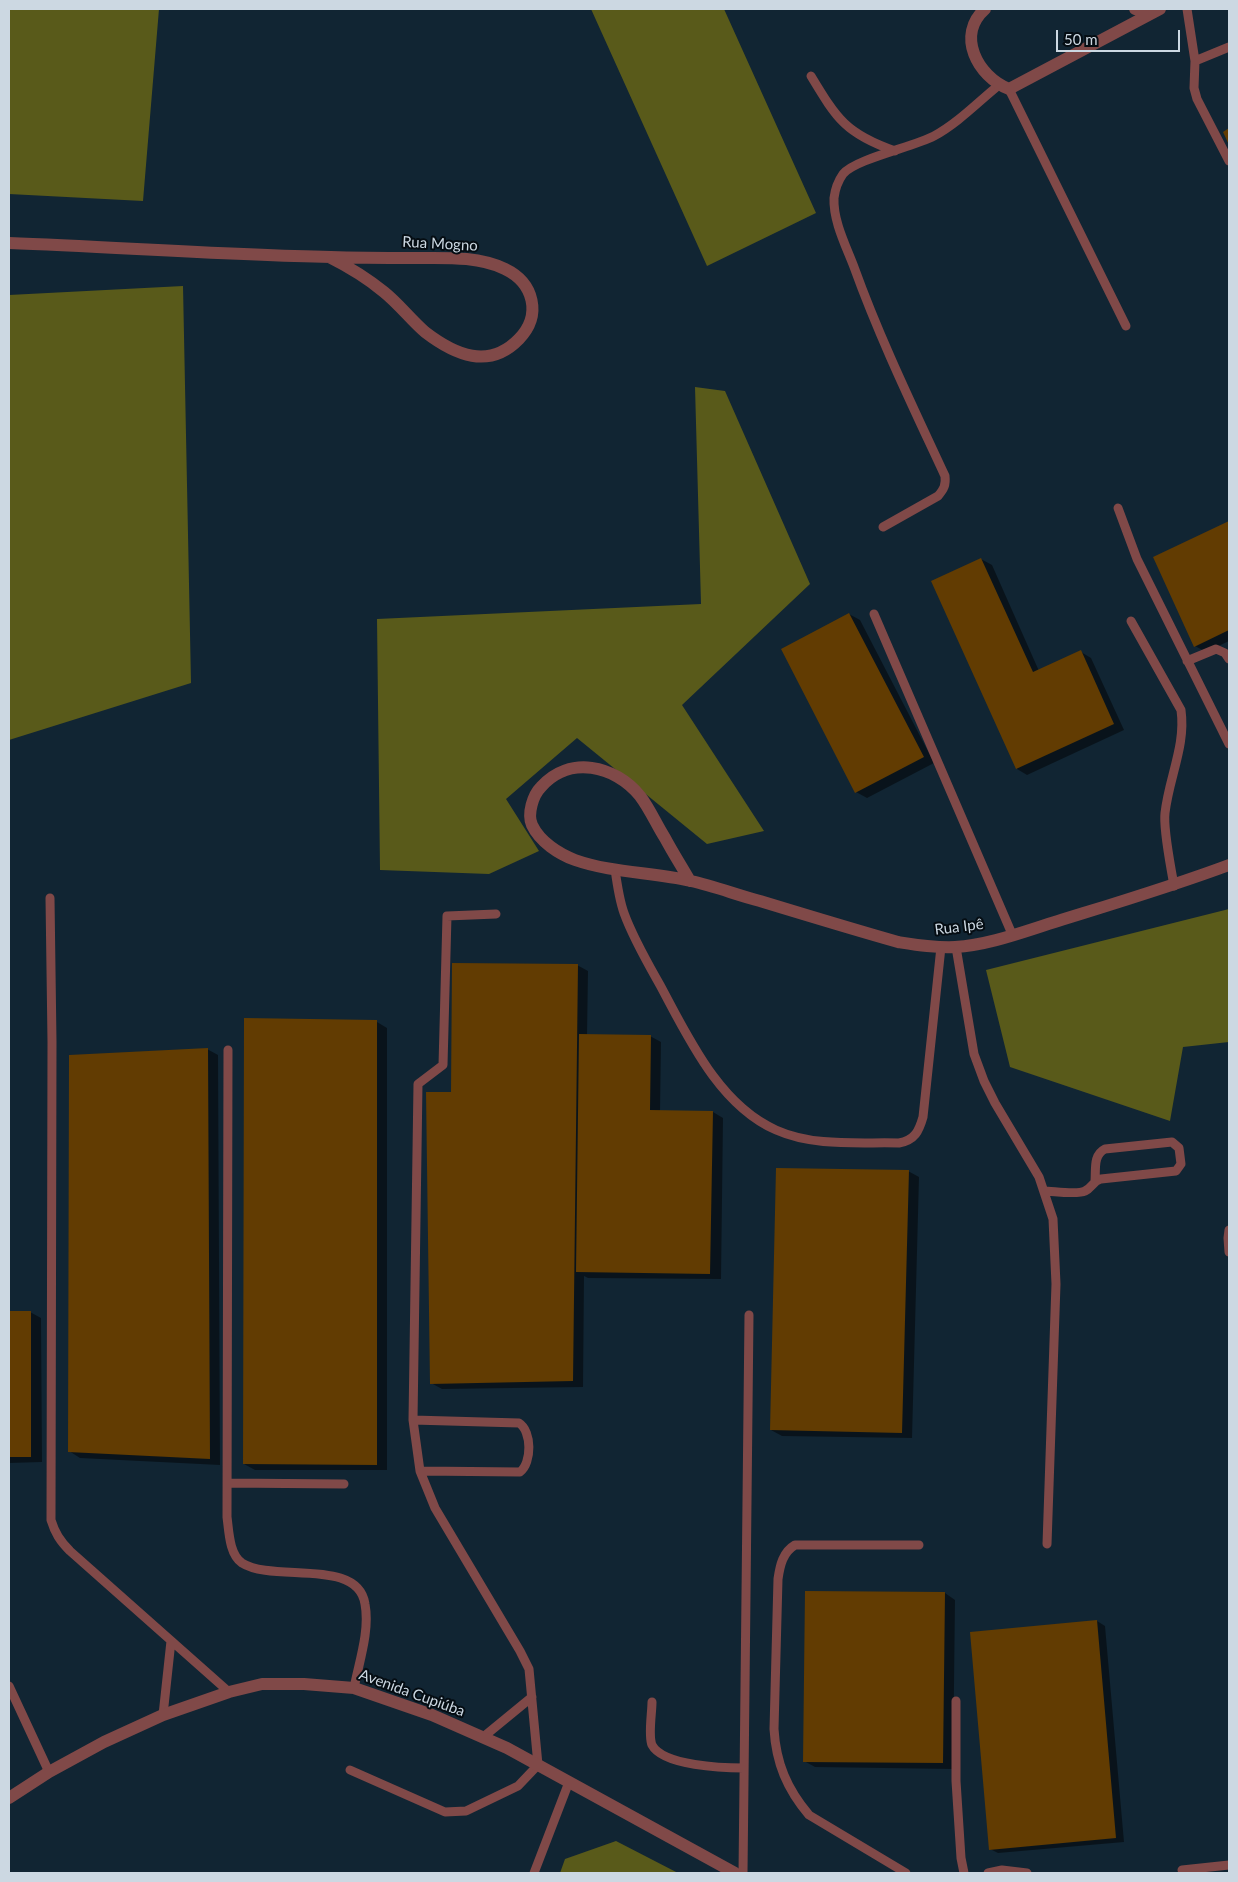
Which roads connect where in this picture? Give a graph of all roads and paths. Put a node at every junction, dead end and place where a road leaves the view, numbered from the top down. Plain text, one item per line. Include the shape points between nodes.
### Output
1 (985, 9) edge
2 (1134, 9) edge
3 (1187, 9) edge
4 (1157, 10) edge
5 (1229, 47) edge
6 (1194, 61) junction
7 (811, 76) dead end
8 (1004, 87) junction
9 (894, 152) junction
10 (1229, 160) edge
11 (9, 243) edge
12 (330, 257) junction
13 (1126, 326) dead end
14 (1118, 508) dead end
15 (883, 527) dead end
16 (874, 614) dead end
17 (1131, 621) dead end
18 (1229, 659) edge
19 (1187, 661) junction
20 (1229, 744) edge
21 (1229, 865) edge
22 (615, 869) junction
23 (690, 881) junction
24 (1174, 886) junction
25 (50, 898) dead end
26 (496, 914) dead end
27 (1012, 934) junction
28 (941, 947) junction
29 (956, 947) junction
30 (228, 1050) dead end
31 (1095, 1181) junction
32 (1044, 1191) junction
33 (1229, 1230) edge
34 (1229, 1252) edge
35 (749, 1315) dead end
36 (413, 1420) junction
37 (420, 1472) junction
38 (228, 1483) junction
39 (344, 1484) dead end
40 (1047, 1544) dead end
41 (919, 1545) dead end
42 (171, 1640) junction
43 (9, 1686) edge
44 (354, 1688) junction
45 (229, 1692) junction
46 (532, 1697) junction
47 (956, 1701) dead end
48 (652, 1702) dead end
49 (163, 1715) junction
50 (482, 1738) junction
51 (538, 1764) junction
52 (744, 1768) junction
53 (350, 1770) dead end
54 (49, 1772) junction
55 (569, 1782) junction
56 (9, 1798) edge
57 (1229, 1865) edge
58 (1182, 1870) dead end
59 (534, 1873) edge
60 (735, 1873) edge
61 (744, 1873) edge
62 (906, 1873) edge
63 (964, 1873) edge
64 (988, 1873) edge
65 (1028, 1873) edge

1 - 8 street via 977,16 972,35 973,51 979,67
2 - 4 street
3 - 6 lane
4 - 8 street
5 - 6 lane
6 - 10 lane via 1197,99
7 - 9 lane via 843,123 870,143
8 - 9 lane via 934,136
8 - 13 lane
9 - 15 lane via 856,164 844,173 836,185 836,214 876,326 946,476 946,483 938,496
11 - 12 street, Rua Mogno
12 - 12 street, Rua Mogno via 478,261 505,269 522,282 532,298 533,315 525,333 510,348 492,357 468,356 425,331 386,293 359,272
14 - 19 lane via 1137,559
16 - 27 lane
17 - 24 lane via 1181,710 1182,743 1164,815
18 - 19 lane via 1216,649
19 - 20 lane
21 - 24 street, Rua Ipê
22 - 23 street, Rua Ipê
22 - 23 street, Rua Ipê via 562,854 543,841 531,824 531,806 540,788 554,774 571,767 587,767 608,773 628,785 651,813
22 - 28 lane via 624,913 692,1045 721,1087 750,1114 775,1130 798,1138 823,1142 899,1142 908,1141 920,1129 924,1117
23 - 28 street, Rua Ipê via 898,942
24 - 27 street, Rua Ipê
25 - 42 lane via 52,1520 54,1532 70,1551
26 - 36 lane via 447,916 443,1065 418,1084
27 - 29 street, Rua Ipê
28 - 29 street, Rua Ipê
29 - 32 lane via 974,1054 984,1081
30 - 38 lane
31 - 31 lane via 1096,1157 1104,1149 1172,1142 1179,1148 1181,1164 1176,1171
31 - 32 lane via 1085,1192
32 - 40 lane via 1053,1219 1056,1266
33 - 34 lane
35 - 52 lane
36 - 37 lane
36 - 37 lane via 519,1423 528,1436 527,1462 520,1472
37 - 46 lane via 434,1508 529,1669
38 - 39 lane
38 - 44 lane via 230,1540 242,1563 260,1569 340,1577 354,1584 362,1593 366,1605 365,1634
41 - 62 lane via 796,1544 785,1554 778,1579 774,1729 780,1768 809,1815
42 - 45 lane
42 - 49 lane
43 - 54 lane
44 - 45 street, Avenida Cupiúba via 262,1684
44 - 50 street, Avenida Cupiúba via 432,1715
45 - 49 street, Avenida Cupiúba
46 - 50 lane
46 - 51 lane
47 - 63 lane via 956,1781
48 - 52 lane via 651,1740 656,1750 696,1766
49 - 54 street, Avenida Cupiúba
50 - 51 street, Avenida Cupiúba
51 - 53 lane via 518,1786 466,1810 445,1812
51 - 55 street, Avenida Cupiúba
52 - 61 lane
54 - 56 street, Avenida Cupiúba
55 - 59 lane
55 - 60 street, Avenida Cupiúba
57 - 58 lane
64 - 65 lane via 1002,1870

